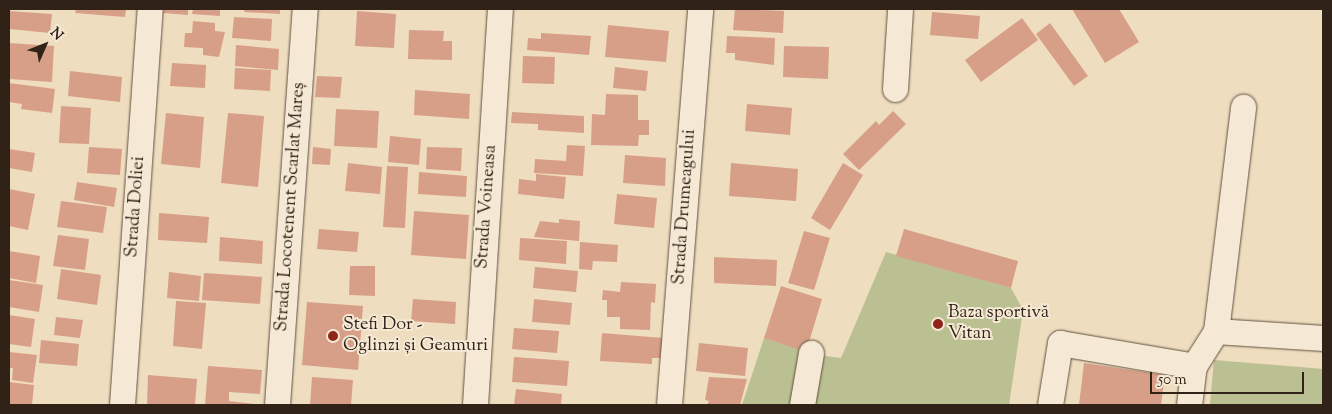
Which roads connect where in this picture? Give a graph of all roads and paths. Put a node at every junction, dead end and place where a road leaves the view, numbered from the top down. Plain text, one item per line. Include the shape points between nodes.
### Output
1 (150, 9) edge
2 (305, 9) edge
3 (500, 9) edge
4 (700, 9) edge
5 (900, 9) edge
6 (895, 89) dead end
7 (1243, 107) dead end
8 (1216, 331) junction
9 (1323, 338) edge
10 (811, 353) dead end
11 (1194, 366) junction
12 (122, 405) edge
13 (277, 405) edge
14 (475, 405) edge
15 (669, 405) edge
16 (802, 405) edge
17 (1050, 405) edge
18 (1189, 405) edge

1 - 12 street, Strada Doliei
2 - 13 street, Strada Locotenent Scarlat Mareș
3 - 14 street, Strada Voineasa
4 - 15 street, Strada Drumeagului
5 - 6 street
7 - 8 street
8 - 9 street
8 - 11 street
10 - 16 street
11 - 17 street via 1060,343
11 - 18 street

